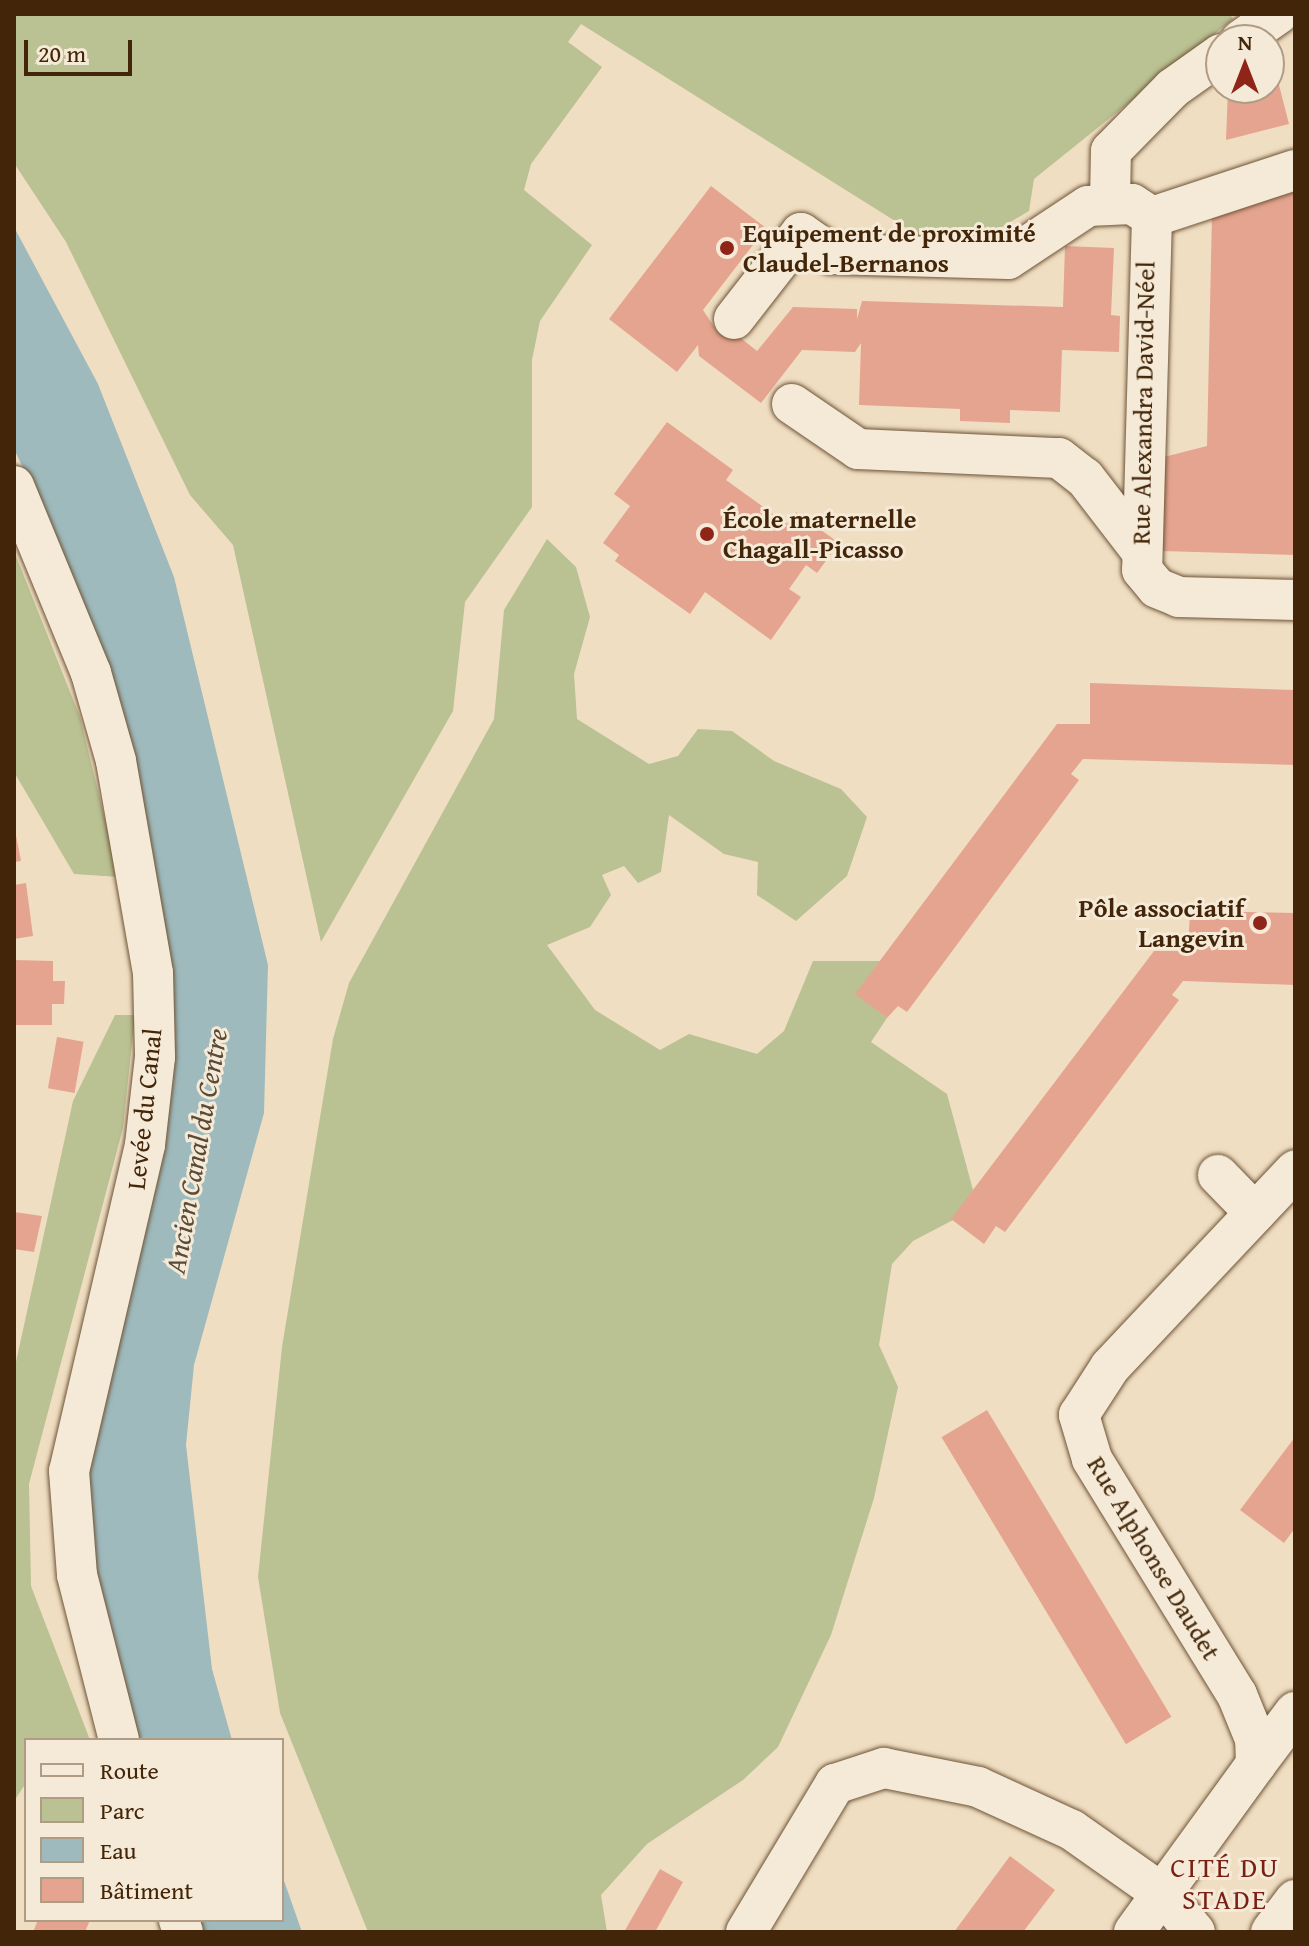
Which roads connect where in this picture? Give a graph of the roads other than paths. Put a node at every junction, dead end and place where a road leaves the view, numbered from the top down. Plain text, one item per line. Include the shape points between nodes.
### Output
1 (1205, 65) edge
2 (1295, 170) edge
3 (1110, 201) junction
4 (1152, 217) junction
5 (734, 319) dead end
6 (792, 404) dead end
7 (14, 486) edge
8 (1139, 548) junction
9 (1295, 600) edge
10 (1295, 1171) edge
11 (1218, 1175) dead end
12 (1255, 1213) junction
13 (1295, 1712) edge
14 (118, 1738) edge
15 (1256, 1764) junction
16 (1164, 1895) junction
17 (1295, 1900) edge
18 (746, 1932) edge
19 (1134, 1932) edge
20 (1195, 1932) edge
21 (1271, 1932) edge

1 - 3 street via 1173,88 1111,151
2 - 4 street
3 - 4 street
3 - 5 street via 1088,206 1008,259 831,254 801,233
4 - 8 street, Rue Alexandra David-Néel
6 - 8 street via 858,449 1059,458 1085,478
7 - 14 street, Levée du Canal via 95,687 116,761 153,973 155,1057 145,1145 69,1471 77,1575
8 - 9 street, Rue Alexandra David-Néel via 1142,570 1157,588 1179,597
10 - 12 street, Rue Alphonse Daudet
11 - 12 street
12 - 15 street, Rue Alphonse Daudet via 1110,1367 1079,1415 1092,1459 1249,1717
13 - 15 street
15 - 16 street
16 - 18 street via 1101,1847 1030,1809 978,1787 884,1768 835,1784
16 - 19 street
16 - 20 street
17 - 21 street

